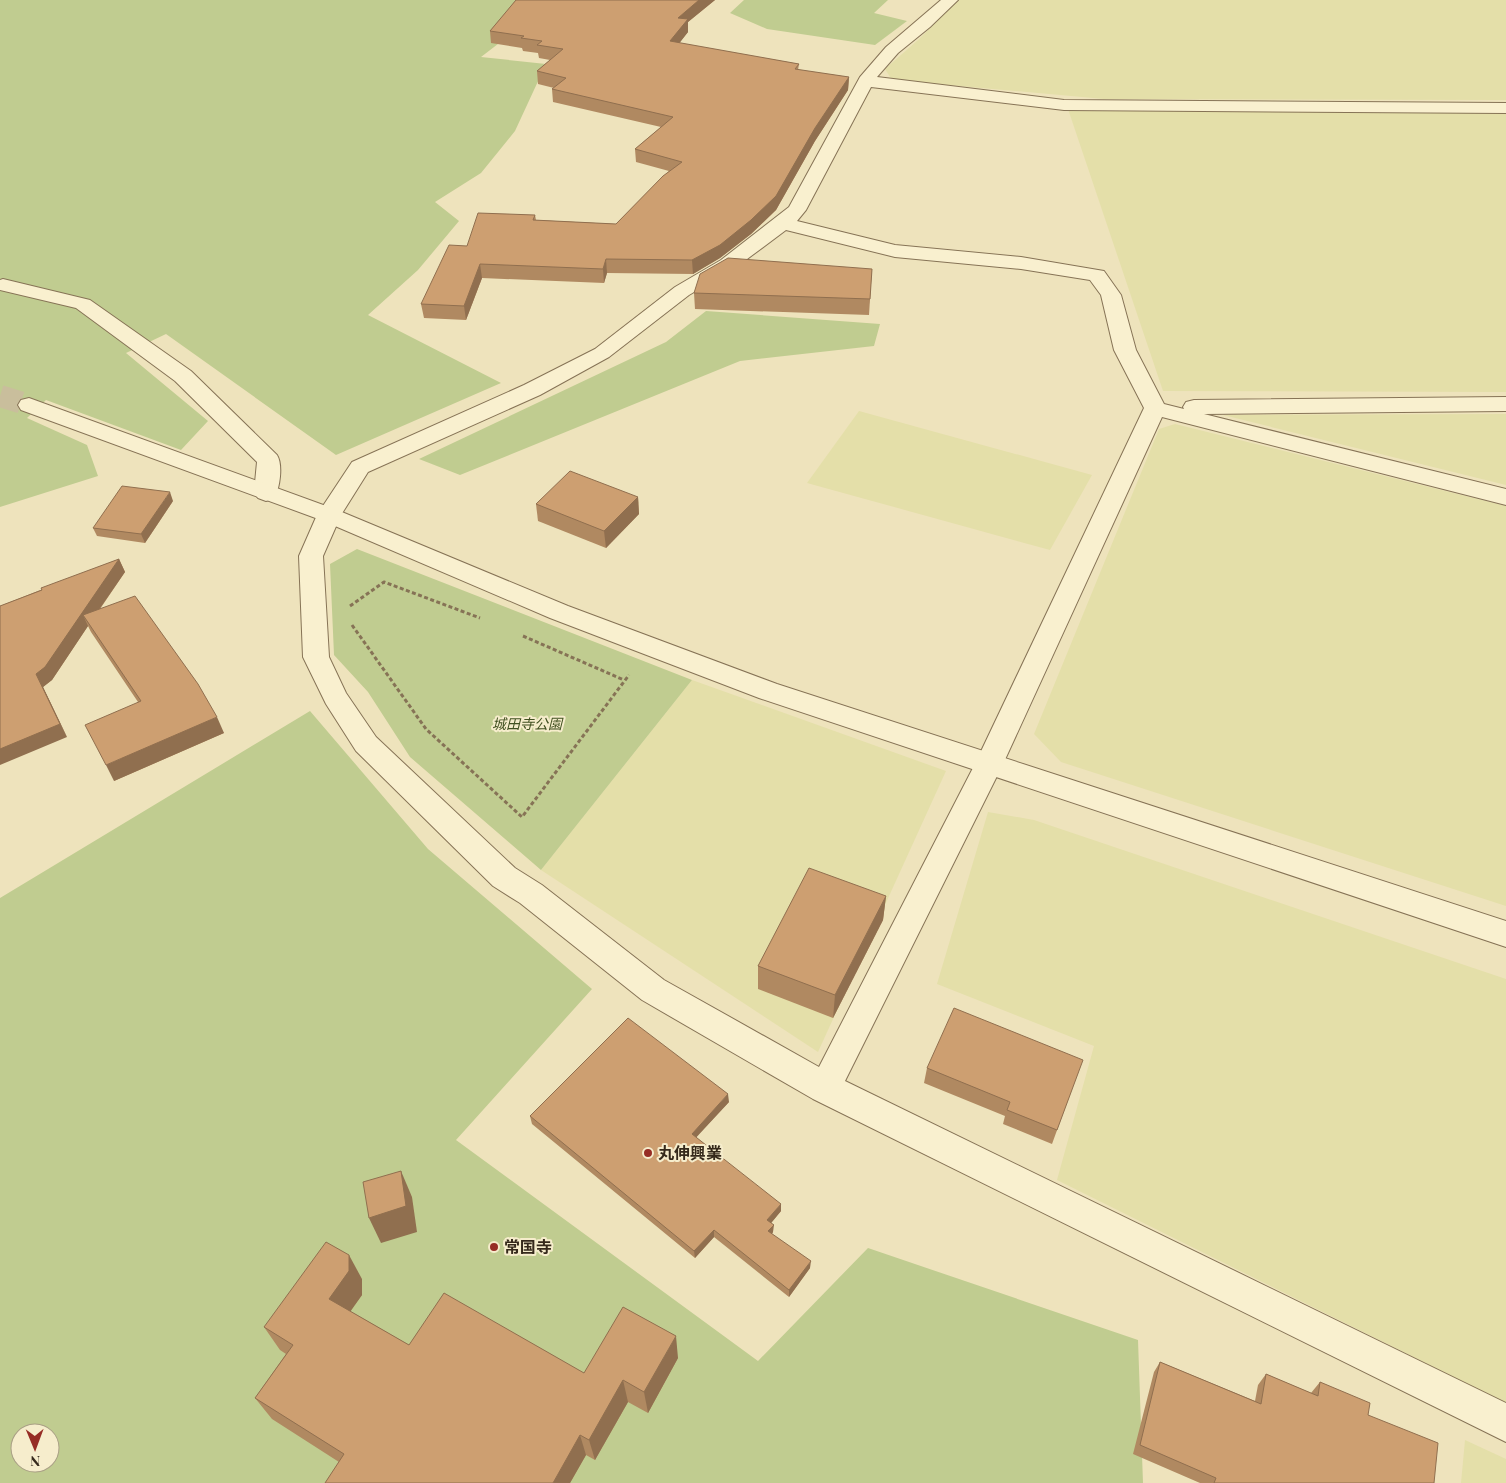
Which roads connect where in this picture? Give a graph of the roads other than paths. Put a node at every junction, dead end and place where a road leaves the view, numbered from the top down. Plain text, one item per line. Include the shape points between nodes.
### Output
1 (950, 0) edge
2 (866, 81) junction
3 (1506, 108) edge
4 (783, 223) junction
5 (3, 285) dead end
6 (1506, 404) edge
7 (29, 405) tunnel mouth
8 (1154, 408) junction
9 (266, 493) junction
10 (1506, 497) edge
11 (329, 515) junction
12 (989, 764) junction
13 (1506, 934) edge
14 (825, 1088) junction
15 (1506, 1423) edge

1 - 2 street via 886,56
2 - 3 street via 1064,105
2 - 4 street via 797,210
4 - 8 street via 895,251 1021,263 1097,275 1111,295 1125,350
4 - 11 street via 728,264 682,291 602,353 532,390 360,467
5 - 9 street via 83,304 183,376 270,460
6 - 8 street
7 - 9 street
8 - 10 street
8 - 12 street
9 - 11 street
11 - 12 street via 559,612 656,649 768,691
11 - 14 street via 311,556 316,657 334,697 366,744 504,877 653,990
12 - 13 street
12 - 14 street
14 - 15 street

